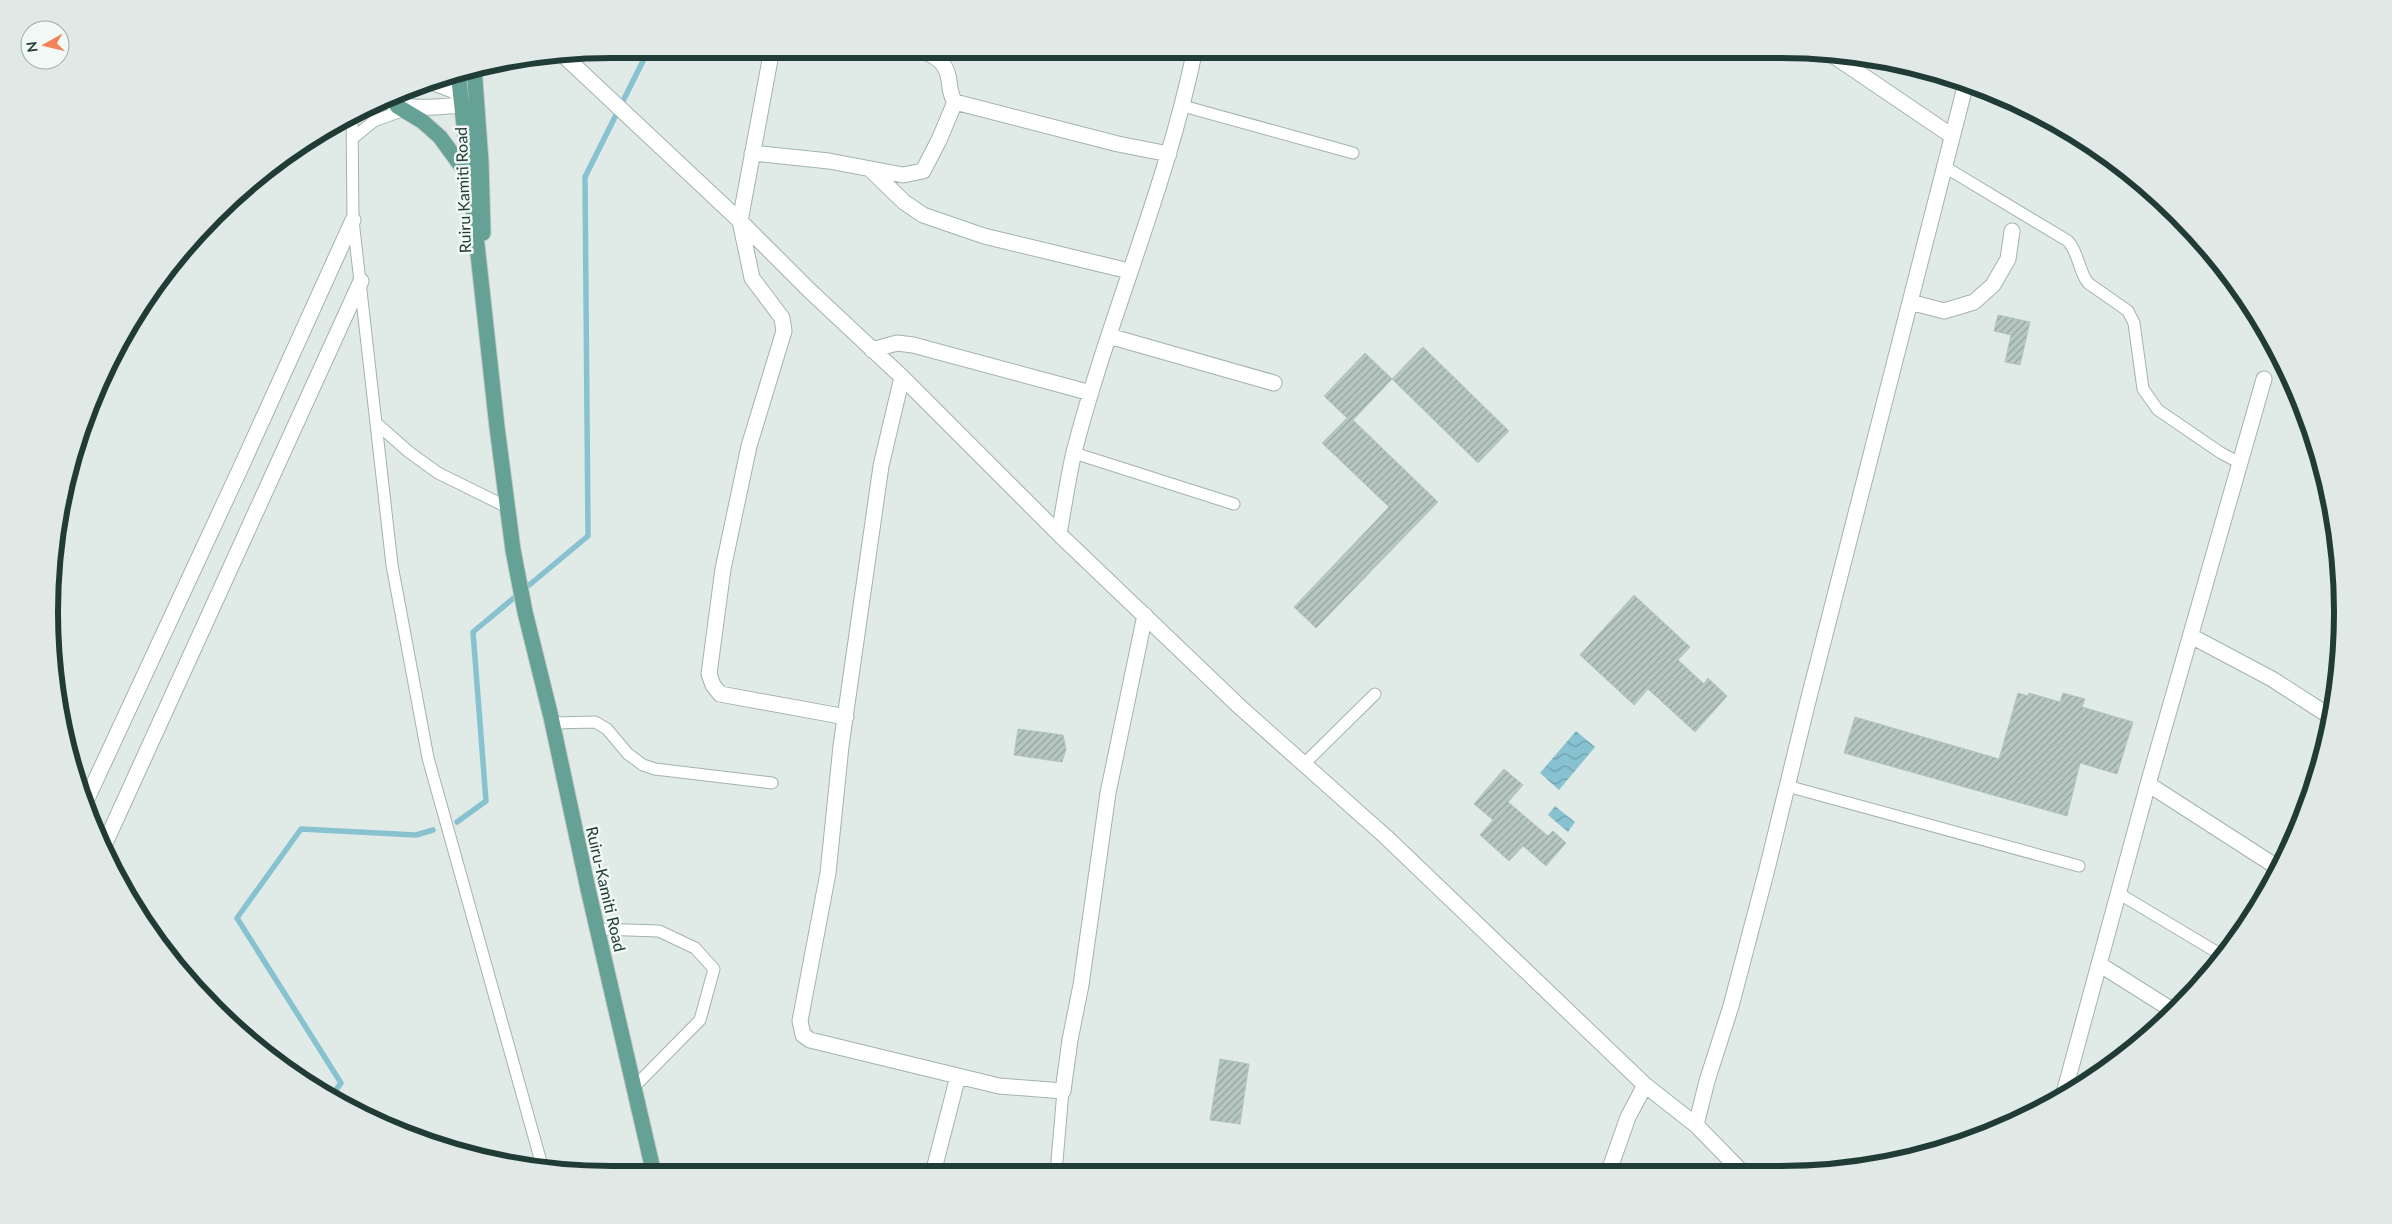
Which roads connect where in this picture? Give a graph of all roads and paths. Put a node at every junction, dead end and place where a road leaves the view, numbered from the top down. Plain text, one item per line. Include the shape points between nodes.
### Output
1 (770, 58) edge
2 (938, 58) edge
3 (1193, 58) edge
4 (568, 60) edge
5 (1841, 61) edge
6 (475, 75) edge
7 (459, 79) edge
8 (437, 86) edge
9 (1964, 89) edge
10 (460, 99) junction
11 (954, 102) junction
12 (395, 105) edge
13 (1183, 106) junction
14 (352, 123) edge
15 (1952, 136) junction
16 (353, 138) junction
17 (752, 153) junction
18 (1352, 153) dead end
19 (1168, 154) junction
20 (1945, 166) junction
21 (871, 170) junction
22 (468, 176) junction
23 (353, 220) junction
24 (740, 221) junction
25 (2012, 231) dead end
26 (1129, 271) junction
27 (361, 281) junction
28 (1910, 302) junction
29 (485, 312) junction
30 (1109, 336) junction
31 (872, 350) junction
32 (902, 377) junction
33 (2264, 379) dead end
34 (1274, 383) dead end
35 (1091, 393) junction
36 (376, 423) junction
37 (1074, 453) junction
38 (2240, 463) junction
39 (1234, 504) dead end
40 (507, 507) junction
41 (1059, 534) junction
42 (525, 612) joint
43 (1145, 615) junction
44 (2191, 636) junction
45 (1375, 694) dead end
46 (2325, 713) edge
47 (846, 717) junction
48 (552, 723) junction
49 (1304, 764) junction
50 (772, 782) dead end
51 (2148, 784) junction
52 (1787, 786) junction
53 (89, 795) edge
54 (107, 839) edge
55 (2273, 865) edge
56 (2079, 866) dead end
57 (2118, 893) junction
58 (597, 929) junction
59 (2218, 952) edge
60 (2099, 964) junction
61 (2168, 1008) edge
62 (958, 1076) junction
63 (1645, 1085) junction
64 (635, 1086) junction
65 (2066, 1087) edge
66 (1063, 1091) junction
67 (1696, 1125) junction
68 (541, 1162) edge
69 (652, 1166) edge
70 (935, 1166) edge
71 (1057, 1166) edge
72 (1611, 1166) edge
73 (1736, 1166) edge

1 - 17 street
2 - 11 street via 947,72 949,93
3 - 13 street
4 - 24 street
5 - 15 street
6 - 29 main road, Ruiru Kamiti Road via 481,162
7 - 10 main road, Ruiru Kamiti Road
8 - 10 street
9 - 15 street
10 - 12 street via 421,108
10 - 22 main road, Ruiru Kamiti Road
11 - 19 street
11 - 21 street via 939,140 922,170 903,175
12 - 16 lane
12 - 22 main road via 422,121 440,137
13 - 18 lane
13 - 19 street
14 - 16 lane
15 - 20 street
16 - 23 lane
17 - 21 street via 830,161
17 - 24 street
19 - 26 street
20 - 28 street
20 - 38 lane via 2068,241 2088,283 2128,311 2134,323 2143,389 2151,401 2158,410
21 - 26 street via 904,202 924,216 984,236
22 - 29 main road, Ruiru Kamiti Road
23 - 27 lane
23 - 53 street
24 - 31 street
24 - 47 street via 752,278 782,318 784,331 749,446 725,559 710,674 720,694
25 - 28 street via 2008,259 1993,285 1974,302 1944,311
26 - 30 street
27 - 36 lane
27 - 54 street
28 - 52 street
29 - 40 main road, Ruiru Kamiti Road
30 - 34 street
30 - 35 street
31 - 32 street
31 - 35 street via 897,344 912,346
32 - 41 street
32 - 47 street via 881,466
33 - 38 street
35 - 37 street
36 - 40 lane via 438,472
36 - 68 lane via 392,565 428,758
37 - 39 lane
37 - 41 street
38 - 44 street
40 - 42 main road, Ruiru Kamiti Road
41 - 43 street
42 - 48 main road, Ruiru-Kamiti Road
43 - 49 street
43 - 66 street via 1108,792
44 - 46 street via 2272,678
44 - 51 street
45 - 49 lane
47 - 62 street via 828,873 800,1021 803,1035 822,1044
48 - 50 lane via 595,722 607,729 628,754 655,769
48 - 58 main road, Ruiru-Kamiti Road
49 - 63 street via 1386,837
51 - 55 street
51 - 57 street
52 - 56 lane
52 - 67 street via 1733,997 1706,1081
57 - 59 lane
57 - 60 street
58 - 64 main road, Ruiru-Kamiti Road
58 - 64 lane via 659,931 695,948 714,969 700,1020
60 - 61 street
60 - 65 street
62 - 66 street via 1000,1086
62 - 70 street
63 - 67 street
63 - 72 street via 1628,1117
64 - 69 main road, Ruiru-Kamiti Road
66 - 71 lane
67 - 73 street

